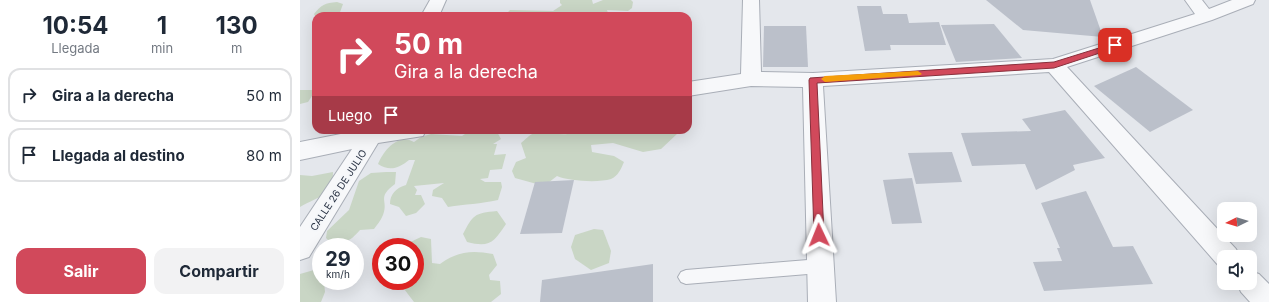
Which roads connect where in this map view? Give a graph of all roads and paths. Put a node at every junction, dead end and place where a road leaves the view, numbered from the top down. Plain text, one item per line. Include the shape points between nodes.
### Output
1 (438, 0) edge
2 (751, 0) edge
3 (1193, 0) edge
4 (1247, 0) edge
5 (432, 12) edge
6 (1206, 16) junction
7 (1054, 65) junction
8 (750, 79) junction
9 (813, 80) junction
10 (692, 88) edge
11 (370, 134) edge
12 (373, 134) edge
13 (300, 151) edge
14 (300, 249) edge
15 (1221, 250) edge
16 (820, 266) junction
17 (686, 277) dead end
18 (1257, 290) edge
19 (822, 302) edge
20 (1268, 302) edge

1 - 5 street
2 - 8 street
3 - 6 street
4 - 6 street
6 - 7 street
7 - 9 street
7 - 15 street
8 - 9 street
8 - 10 street
9 - 16 street
11 - 13 street
12 - 14 street, CALLE 26 DE JULIO
16 - 17 lane
16 - 19 street
18 - 20 street

